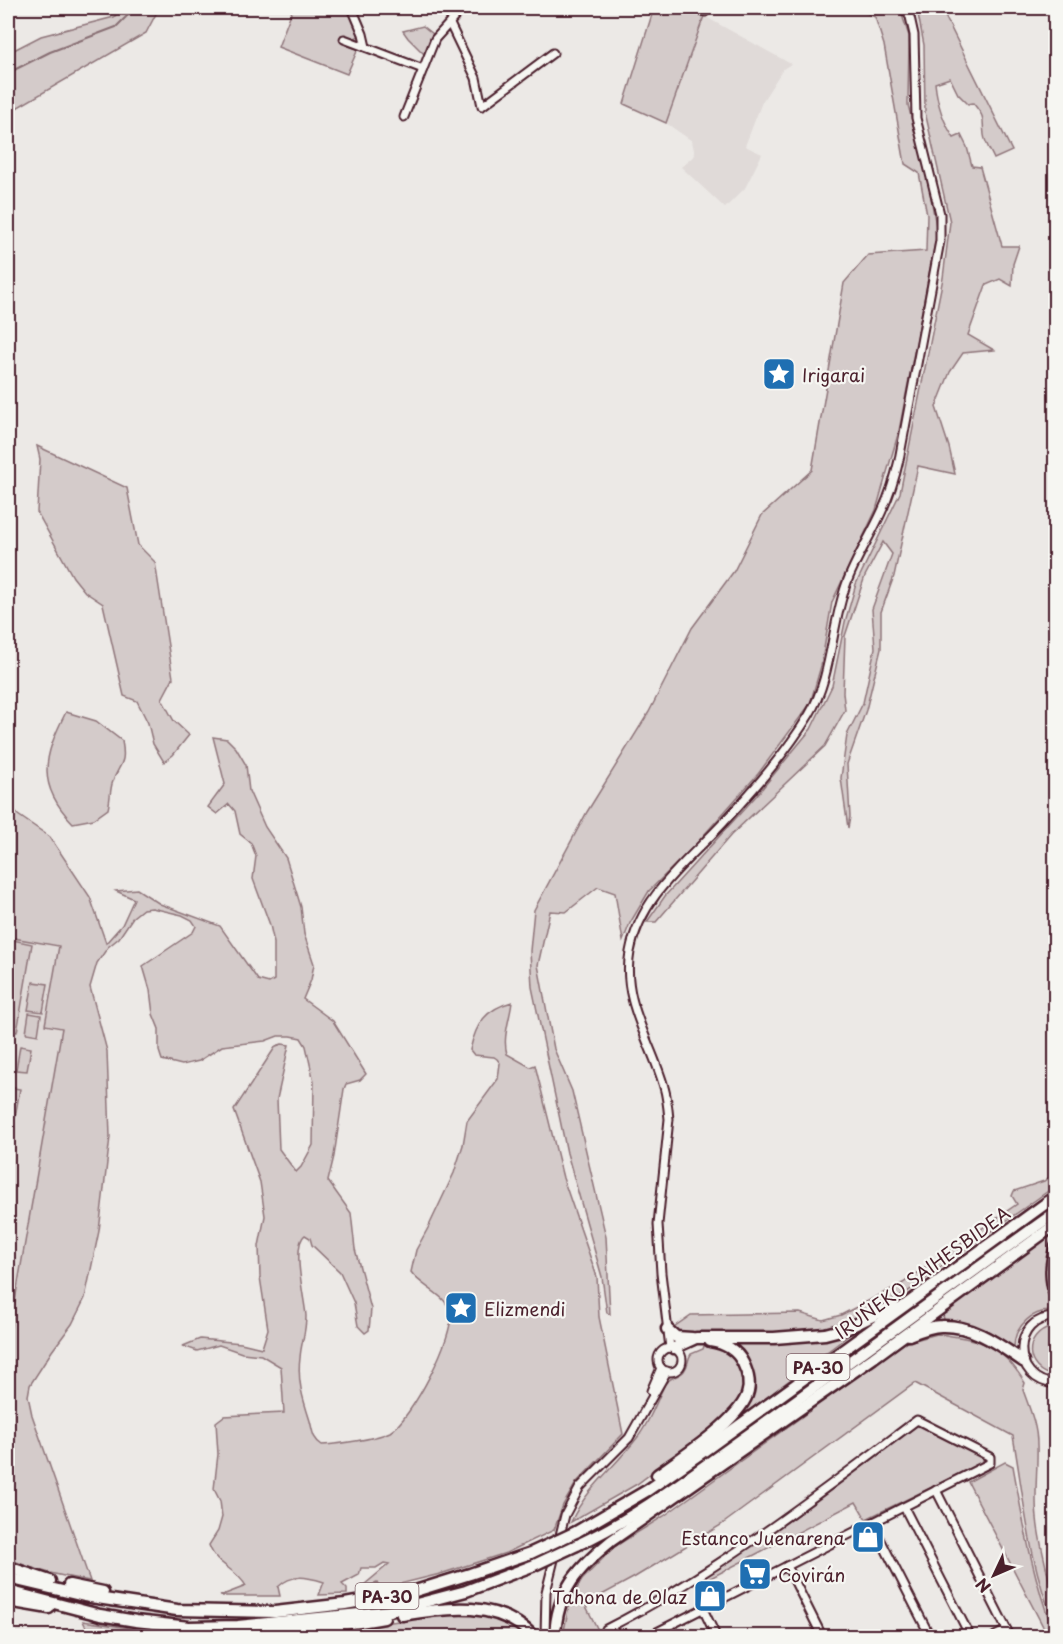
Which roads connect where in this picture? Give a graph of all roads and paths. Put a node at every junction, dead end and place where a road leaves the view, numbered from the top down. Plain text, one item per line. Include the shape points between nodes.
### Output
1 (352, 8) edge
2 (463, 8) edge
3 (696, 8) edge
4 (904, 8) edge
5 (705, 12) dead end
6 (450, 24) junction
7 (344, 39) dead end
8 (366, 47) junction
9 (553, 53) dead end
10 (423, 69) junction
11 (404, 117) dead end
12 (1056, 1196) edge
13 (1056, 1212) edge
14 (1056, 1224) edge
15 (1056, 1248) edge
16 (977, 1252) junction
17 (1056, 1297) edge
18 (664, 1307) junction
19 (1056, 1317) edge
20 (667, 1329) junction
21 (903, 1336) junction
22 (693, 1338) junction
23 (672, 1350) junction
24 (1023, 1361) junction
25 (664, 1370) junction
26 (1053, 1385) edge
27 (936, 1490) junction
28 (904, 1507) junction
29 (592, 1522) junction
30 (872, 1523) junction
31 (633, 1525) junction
32 (591, 1539) junction
33 (8, 1561) edge
34 (787, 1566) junction
35 (8, 1567) edge
36 (8, 1578) edge
37 (84, 1588) junction
38 (8, 1591) edge
39 (8, 1601) edge
40 (703, 1609) junction
41 (237, 1610) junction
42 (99, 1615) junction
43 (238, 1626) junction
44 (1008, 1633) edge
45 (533, 1636) edge
46 (547, 1636) edge
47 (609, 1636) edge
48 (649, 1636) edge
49 (716, 1636) edge
50 (822, 1636) edge
51 (930, 1636) edge
52 (970, 1636) edge
53 (995, 1636) edge

1 - 8 street
2 - 6 street
3 - 5 street
4 - 18 street via 914,35 916,118 940,214 940,241 892,488 847,581 826,670 810,713 731,813 651,898 629,953 633,1006 664,1087 669,1119 658,1224
6 - 9 street via 476,78 482,106
6 - 10 street via 438,34
7 - 8 street
8 - 10 street
10 - 11 street
12 - 16 highway, IRUÑEKO SAIHESBIDEA / PA-30
13 - 32 highway, IRUÑEKO SAIHESBIDEA / PA-30 via 670,1490
14 - 21 highway
15 - 17 highway via 1051,1278
16 - 22 highway via 946,1268 889,1309 848,1328 800,1337
16 - 29 highway, IRUÑEKO SAIHESBIDEA / PA-30 via 700,1454
18 - 20 street
18 - 23 street
19 - 24 street via 1037,1321 1028,1329 1021,1350
20 - 22 highway via 676,1337
20 - 23 street
21 - 24 highway via 941,1326 969,1329 992,1339
21 - 31 highway
22 - 23 highway
23 - 25 street via 658,1358
23 - 25 street via 682,1361 680,1366
23 - 29 highway via 710,1341 725,1345 739,1355 747,1372 746,1397 717,1430
24 - 26 street via 1037,1379
25 - 46 street via 629,1438 580,1487 565,1515 546,1592
27 - 28 street
27 - 44 street
27 - 47 street via 990,1463 990,1457 917,1419 725,1561 606,1629
28 - 30 street
28 - 52 street
29 - 41 highway, IRUÑEKO SAIHESBIDEA / PA-30, bridge via 531,1553 400,1594 275,1612
30 - 34 street
30 - 51 street
31 - 32 highway
31 - 46 highway via 571,1580
32 - 43 highway, IRUÑEKO SAIHESBIDEA / PA-30, bridge via 466,1591 390,1611
33 - 37 highway
34 - 40 street
34 - 50 street
35 - 37 highway
36 - 41 highway, IRUÑEKO SAIHESBIDEA / PA-30 via 84,1596 177,1610
37 - 41 highway
38 - 42 highway, IRUÑEKO SAIHESBIDEA / PA-30
39 - 42 highway
40 - 48 street
40 - 49 street
42 - 43 highway, IRUÑEKO SAIHESBIDEA / PA-30 via 189,1627
43 - 45 highway via 293,1629 463,1608 508,1617
44 - 53 street

